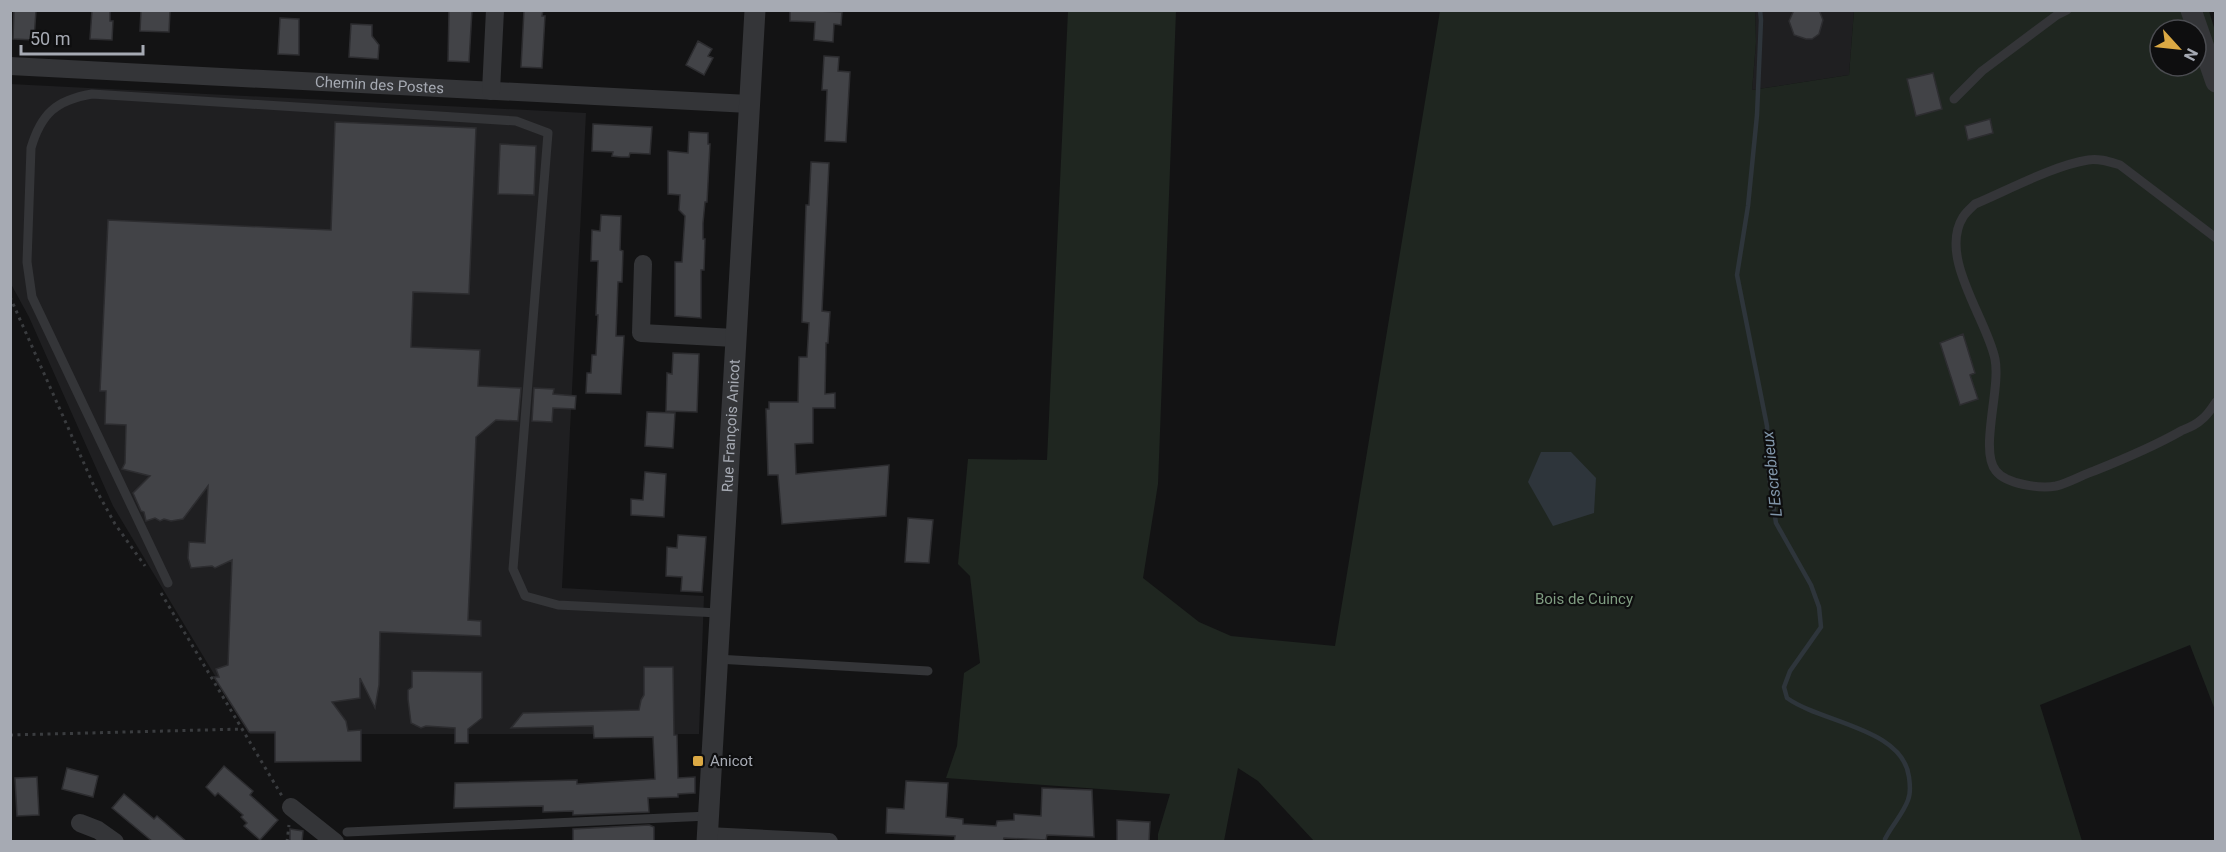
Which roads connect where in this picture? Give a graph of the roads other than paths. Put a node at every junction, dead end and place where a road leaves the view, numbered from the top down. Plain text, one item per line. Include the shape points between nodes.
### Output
1 (495, 10) edge
2 (755, 10) edge
3 (2067, 10) edge
4 (2191, 10) edge
5 (10, 66) edge
6 (2216, 82) edge
7 (491, 91) junction
8 (1954, 99) dead end
9 (749, 104) junction
10 (2216, 238) edge
11 (643, 264) dead end
12 (735, 338) junction
13 (2216, 402) edge
14 (168, 584) dead end
15 (719, 613) junction
16 (717, 659) junction
17 (928, 671) dead end
18 (291, 807) dead end
19 (80, 823) dead end
20 (708, 831) edge
21 (341, 837) edge
22 (115, 842) edge
23 (829, 842) edge

1 - 7 street
2 - 9 street, Rue François Anicot
3 - 8 lane via 1982,71
4 - 6 street
5 - 7 street, Chemin des Postes
7 - 9 street, Chemin des Postes
9 - 12 street, Rue François Anicot
10 - 13 lane via 2120,165 2090,159 1975,204 1964,214 1957,239 1962,277 1995,358 1997,378 1989,436 1990,461 1997,473 2020,484 2057,486 2157,445 2201,420
11 - 12 street via 641,333
12 - 15 street, Rue François Anicot
14 - 15 lane via 32,297 27,262 31,148 43,118 58,105 92,94 516,121 548,134 513,569 525,596 558,605
15 - 16 street, Rue François Anicot
16 - 17 lane
16 - 20 street, Rue François Anicot
18 - 21 street
19 - 22 street
20 - 21 lane
20 - 23 street

